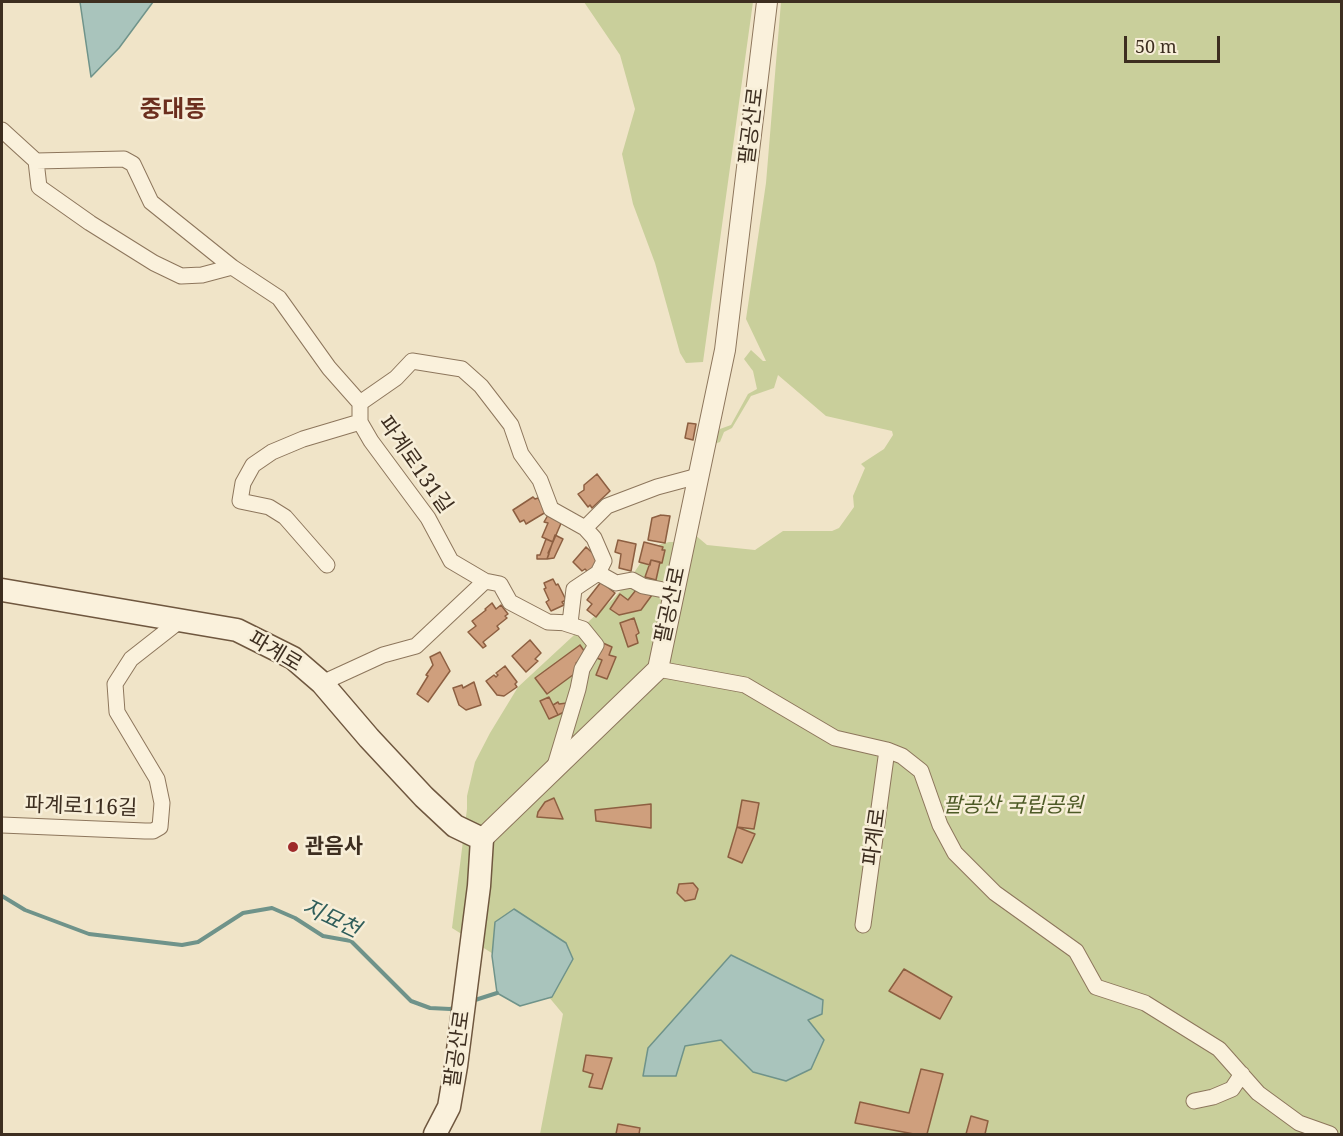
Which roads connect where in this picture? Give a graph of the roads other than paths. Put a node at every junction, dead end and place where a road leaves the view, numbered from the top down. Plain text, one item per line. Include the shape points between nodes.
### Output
1 (767, 2) edge
2 (2, 130) edge
3 (36, 161) junction
4 (232, 267) junction
5 (360, 403) junction
6 (360, 422) junction
7 (699, 476) junction
8 (585, 528) junction
9 (327, 565) dead end
10 (598, 573) junction
11 (485, 581) junction
12 (2, 590) edge
13 (674, 592) junction
14 (182, 619) junction
15 (564, 622) junction
16 (658, 669) junction
17 (322, 683) junction
18 (887, 750) junction
19 (554, 772) junction
20 (2, 825) edge
21 (482, 839) junction
22 (863, 925) dead end
23 (1242, 1074) junction
24 (1194, 1101) dead end
25 (435, 1134) edge
26 (1330, 1134) edge

1 - 7 street, 팔공산로 via 725,350
2 - 3 street
3 - 4 street via 124,159 133,164 151,202
3 - 4 street via 39,187 154,263 181,276
4 - 5 street via 279,298 329,368
5 - 6 street, 파계로131길
5 - 8 street, 파계로131길 via 396,378 412,361 462,369 481,386 511,425 521,454 540,480 551,509
6 - 9 street via 272,452 253,465 243,483 240,501 269,507 285,517
6 - 11 street, 파계로131길 via 428,518 451,561
7 - 8 street via 607,506
7 - 13 street, 팔공산로
8 - 10 street, 파계로131길 via 604,561
10 - 13 street via 616,583 632,580
10 - 15 street via 574,589 570,623
11 - 15 street, 파계로131길 via 500,584 510,602 548,622
11 - 17 street via 416,646 382,655
12 - 14 main road, 파계로
13 - 16 street, 팔공산로
14 - 17 main road, 파계로 via 237,630 293,658
14 - 20 street, 파계로116길 via 131,659 116,684 117,712 157,779 162,803 160,827 145,831
15 - 19 street, 파계로131길 via 582,629 596,645 582,669
16 - 18 street via 745,685 835,738
16 - 19 street, 팔공산로
17 - 21 main road, 파계로 via 424,797 455,826
18 - 22 street, 파계로
18 - 23 street via 921,771 940,825 955,853 995,893 1076,951 1096,987 1145,1003 1219,1049
19 - 21 street, 팔공산로
21 - 25 main road, 팔공산로 via 462,1027 449,1107
23 - 24 street via 1232,1089
23 - 26 street via 1258,1093 1286,1114

